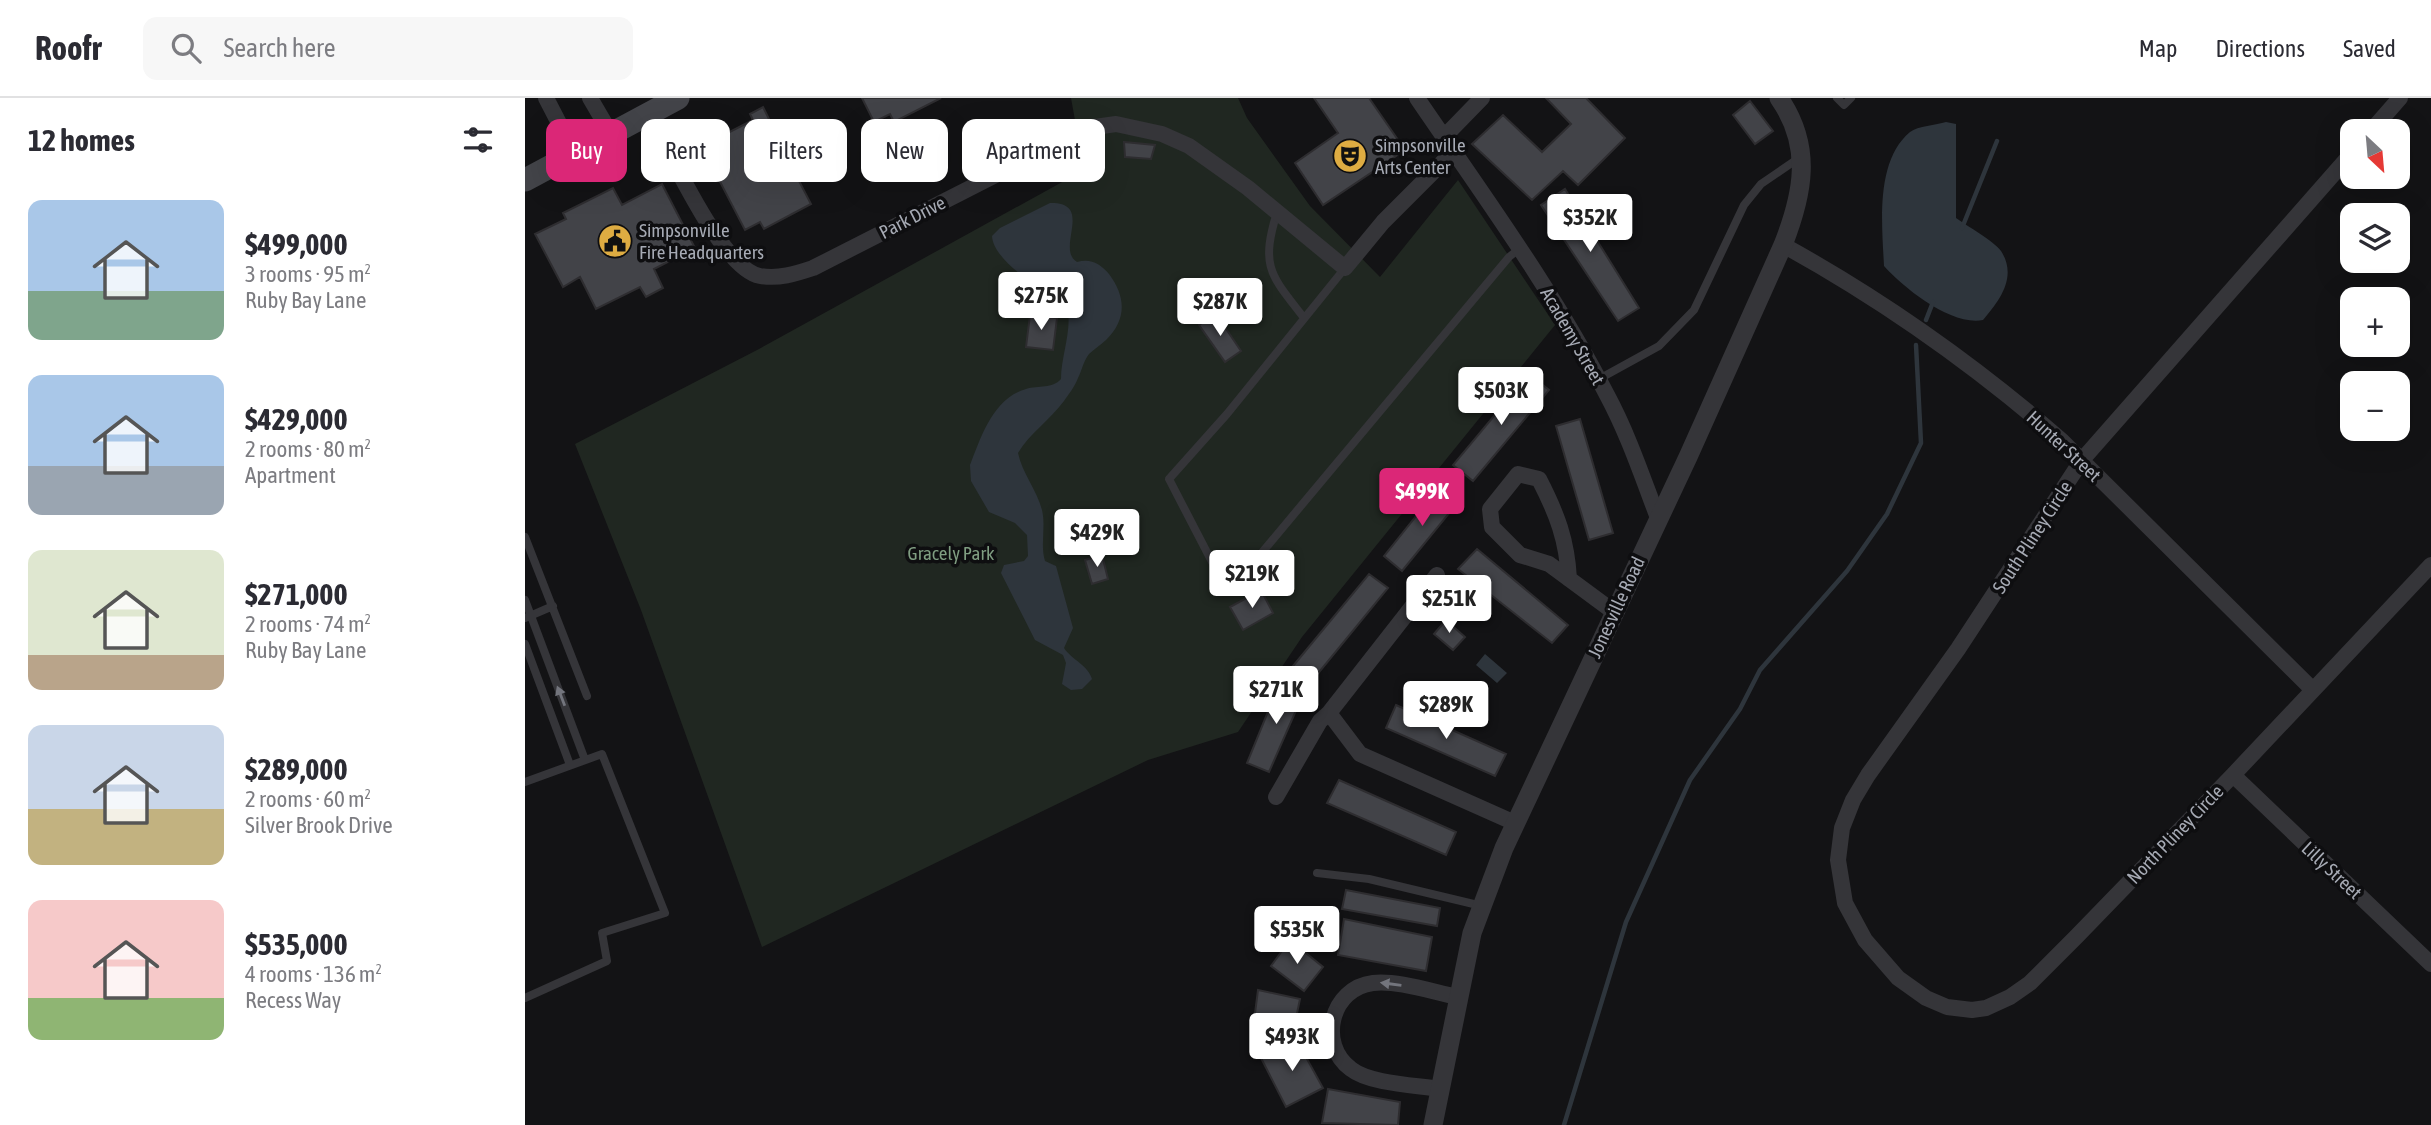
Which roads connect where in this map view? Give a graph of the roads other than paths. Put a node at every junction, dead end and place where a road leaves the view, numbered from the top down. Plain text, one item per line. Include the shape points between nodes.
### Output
1 (546, 98) edge
2 (590, 98) edge
3 (678, 98) edge
4 (1417, 98) edge
5 (1482, 98) edge
6 (1779, 98) edge
7 (1837, 98) edge
8 (1851, 98) edge
9 (2400, 98) edge
10 (648, 114) junction
11 (557, 119) edge
12 (602, 119) edge
13 (2382, 119) edge
14 (627, 125) edge
15 (1444, 137) junction
16 (1453, 152) junction
17 (1801, 156) junction
18 (2340, 167) edge
19 (546, 169) edge
20 (525, 180) edge
21 (1277, 212) junction
22 (1783, 245) junction
23 (1519, 249) junction
24 (1345, 268) junction
25 (1304, 318) junction
26 (1599, 379) junction
27 (2082, 460) junction
28 (1658, 518) junction
29 (525, 537) edge
30 (2431, 565) edge
31 (1437, 575) dead end
32 (1569, 579) junction
33 (525, 600) edge
34 (553, 606) junction
35 (1614, 612) junction
36 (528, 617) edge
37 (525, 644) edge
38 (2312, 688) junction
39 (587, 696) dead end
40 (1329, 713) junction
41 (585, 760) junction
42 (570, 765) junction
43 (2233, 775) junction
44 (525, 782) edge
45 (1276, 797) dead end
46 (1515, 824) junction
47 (1317, 873) dead end
48 (1482, 906) junction
49 (2431, 964) edge
50 (1887, 967) joint
51 (1458, 997) junction
52 (525, 998) edge
53 (1441, 1089) junction
54 (1433, 1125) edge

1 - 11 street
2 - 12 street
3 - 10 main road
4 - 15 street, Academy Street
5 - 15 street
6 - 17 street, Jonesville Road via 1795,125
7 - 8 lane via 1845,105
9 - 13 street
10 - 14 main road
10 - 21 street, Park Drive via 704,218 736,261 758,275 786,277 813,268 1088,128 1117,124 1162,134 1189,146
15 - 16 street, Academy Street
16 - 23 street, Academy Street
16 - 24 street via 1383,222
17 - 22 street, Jonesville Road via 1798,202
17 - 26 lane via 1761,184 1744,205 1694,310 1659,346
18 - 27 street, South Pliney Circle
19 - 20 main road
21 - 24 street, Park Drive
21 - 25 lane via 1268,240 1270,266 1275,281
22 - 27 street, Hunter Street via 1957,356
22 - 28 street, Jonesville Road
23 - 25 lane via 1244,574 1225,587 1169,479
23 - 26 street, Academy Street
24 - 25 lane
26 - 28 street, Academy Street
27 - 38 street, Hunter Street
27 - 50 street, South Pliney Circle via 1958,649 1868,775 1842,828 1838,860 1845,903 1865,940
28 - 35 street, Jonesville Road
29 - 34 lane
30 - 38 street, North Pliney Circle
31 - 40 street
32 - 32 street via 1549,564 1520,555 1492,527 1490,509 1518,474 1539,479 1554,508 1567,551
32 - 35 street
33 - 36 lane
34 - 36 lane
34 - 39 lane
35 - 46 street, Jonesville Road
41 -> 36 lane
37 - 42 lane
38 - 43 street, North Pliney Circle
40 - 45 street via 1320,720
40 - 46 street via 1360,754
41 - 42 lane
41 - 52 lane via 602,754 665,913 602,933 607,961
42 - 44 lane
43 - 49 street, Lilly Street
43 - 50 street, North Pliney Circle via 2029,983 2002,1003 1986,1009 1947,1007 1916,992
46 - 48 street, Jonesville Road
47 - 48 lane via 1369,879
48 - 51 street, Jonesville Road
51 - 53 street, Jonesville Road
51 -> 53 street via 1369,983 1347,994 1331,1023 1336,1051 1350,1069 1382,1080
53 - 54 street, Jonesville Road

